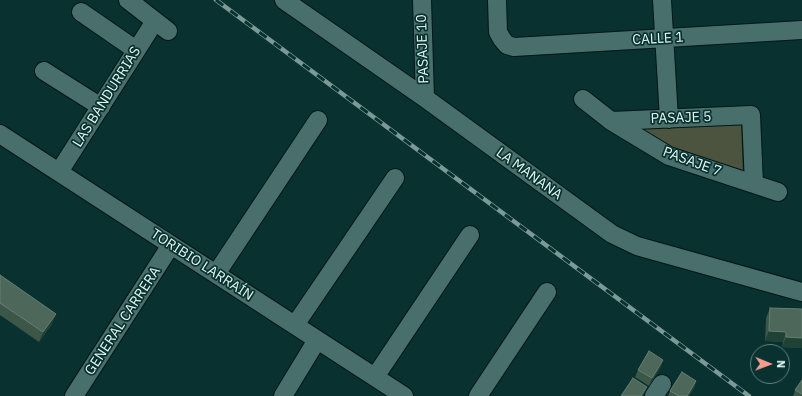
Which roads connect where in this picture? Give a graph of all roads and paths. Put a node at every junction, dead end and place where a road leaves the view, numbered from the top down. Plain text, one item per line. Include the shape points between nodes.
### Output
1 (128, 0) edge
2 (284, 0) edge
3 (422, 0) edge
4 (497, 0) edge
5 (662, 0) edge
6 (81, 12) dead end
7 (802, 30) edge
8 (664, 38) junction
9 (136, 50) junction
10 (44, 71) dead end
11 (425, 98) junction
12 (583, 99) dead end
13 (101, 107) junction
14 (669, 119) junction
15 (318, 120) dead end
16 (611, 121) junction
17 (0, 134) edge
18 (59, 172) junction
19 (395, 178) dead end
20 (754, 184) junction
21 (778, 192) dead end
22 (470, 235) dead end
23 (171, 245) junction
24 (216, 274) junction
25 (547, 292) dead end
26 (802, 292) edge
27 (295, 325) junction
28 (317, 340) junction
29 (375, 377) junction
30 (74, 396) edge
31 (283, 396) edge
32 (404, 396) edge
33 (478, 396) edge

1 - 9 street, LAS BANDURRIAS via 161,26
2 - 11 street, LA MANANA
3 - 11 street, PASAJE 10
4 - 8 street, CALLE 1 via 498,32 507,45 514,47
5 - 8 street
6 - 9 street
7 - 8 street, CALLE 1
8 - 14 street
9 - 13 street, LAS BANDURRIAS
10 - 13 street
11 - 26 street, LA MANANA via 601,227 623,240
12 - 16 street, PASAJE 7
13 - 18 street, LAS BANDURRIAS
14 - 16 street, PASAJE 5
14 - 20 street, PASAJE 5 via 752,115
15 - 24 street
16 - 20 street, PASAJE 7 via 669,156
17 - 18 street, TORIBIO LARRAÍN
18 - 23 street, TORIBIO LARRAÍN
19 - 27 street
20 - 21 street, PASAJE 7
22 - 29 street
23 - 24 street, TORIBIO LARRAÍN
23 - 30 street, GENERAL CARRERA
24 - 27 street, TORIBIO LARRAÍN
25 - 33 street
27 - 28 street, TORIBIO LARRAÍN
28 - 29 street, TORIBIO LARRAÍN
28 - 31 street
29 - 32 street, TORIBIO LARRAÍN

